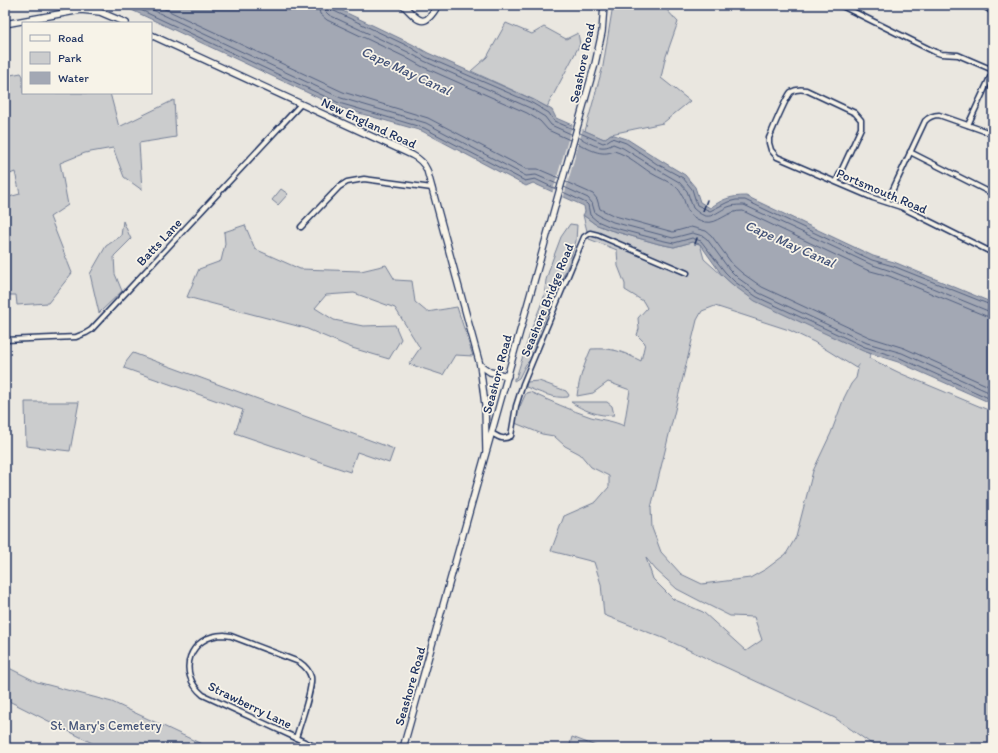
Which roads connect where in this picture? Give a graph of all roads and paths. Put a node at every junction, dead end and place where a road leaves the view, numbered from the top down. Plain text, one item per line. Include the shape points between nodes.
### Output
1 (403, 5) edge
2 (438, 5) edge
3 (604, 5) edge
4 (840, 5) edge
5 (982, 5) edge
6 (993, 12) edge
7 (124, 22) edge
8 (5, 24) edge
9 (152, 35) edge
10 (993, 70) edge
11 (301, 104) junction
12 (968, 125) junction
13 (993, 134) edge
14 (910, 152) junction
15 (836, 182) junction
16 (432, 188) junction
17 (993, 194) edge
18 (887, 202) junction
19 (301, 227) dead end
20 (993, 253) edge
21 (687, 273) dead end
22 (5, 340) edge
23 (480, 365) junction
24 (508, 376) junction
25 (493, 434) junction
26 (486, 457) junction
27 (296, 738) junction
28 (318, 748) edge
29 (404, 748) edge

1 - 2 street via 420,21 432,16
3 - 24 street, Seashore Road via 602,32 583,110
4 - 10 street via 934,52 958,55
5 - 6 street
7 - 8 street via 100,12 81,10
9 - 11 street, New England Road
10 - 12 street
11 - 16 street, New England Road via 416,157 425,165
11 - 22 street, Batts Lane via 91,330 76,336
12 - 13 street
12 - 14 street via 939,115 931,116 925,121
14 - 17 street
14 - 18 street
15 - 15 street, Portsmouth Road via 777,157 771,150 770,138 789,95 795,90 806,90 856,114 861,120 862,128
15 - 18 street, Portsmouth Road
16 - 19 street via 364,179 347,182
16 - 23 street, New England Road
18 - 20 street, Portsmouth Road
21 - 25 street, Seashore Bridge Road via 598,235 590,233 584,237 523,384 511,436 502,439
23 - 24 street via 490,372
23 - 26 street, New England Road via 485,405
24 - 25 street, Seashore Road
25 - 26 street, Seashore Road
26 - 29 street, Seashore Road
27 - 27 street, Strawberry Lane via 198,691 188,669 190,656 197,646 213,636 231,636 303,665 309,672 311,682
27 - 28 street, Strawberry Lane

